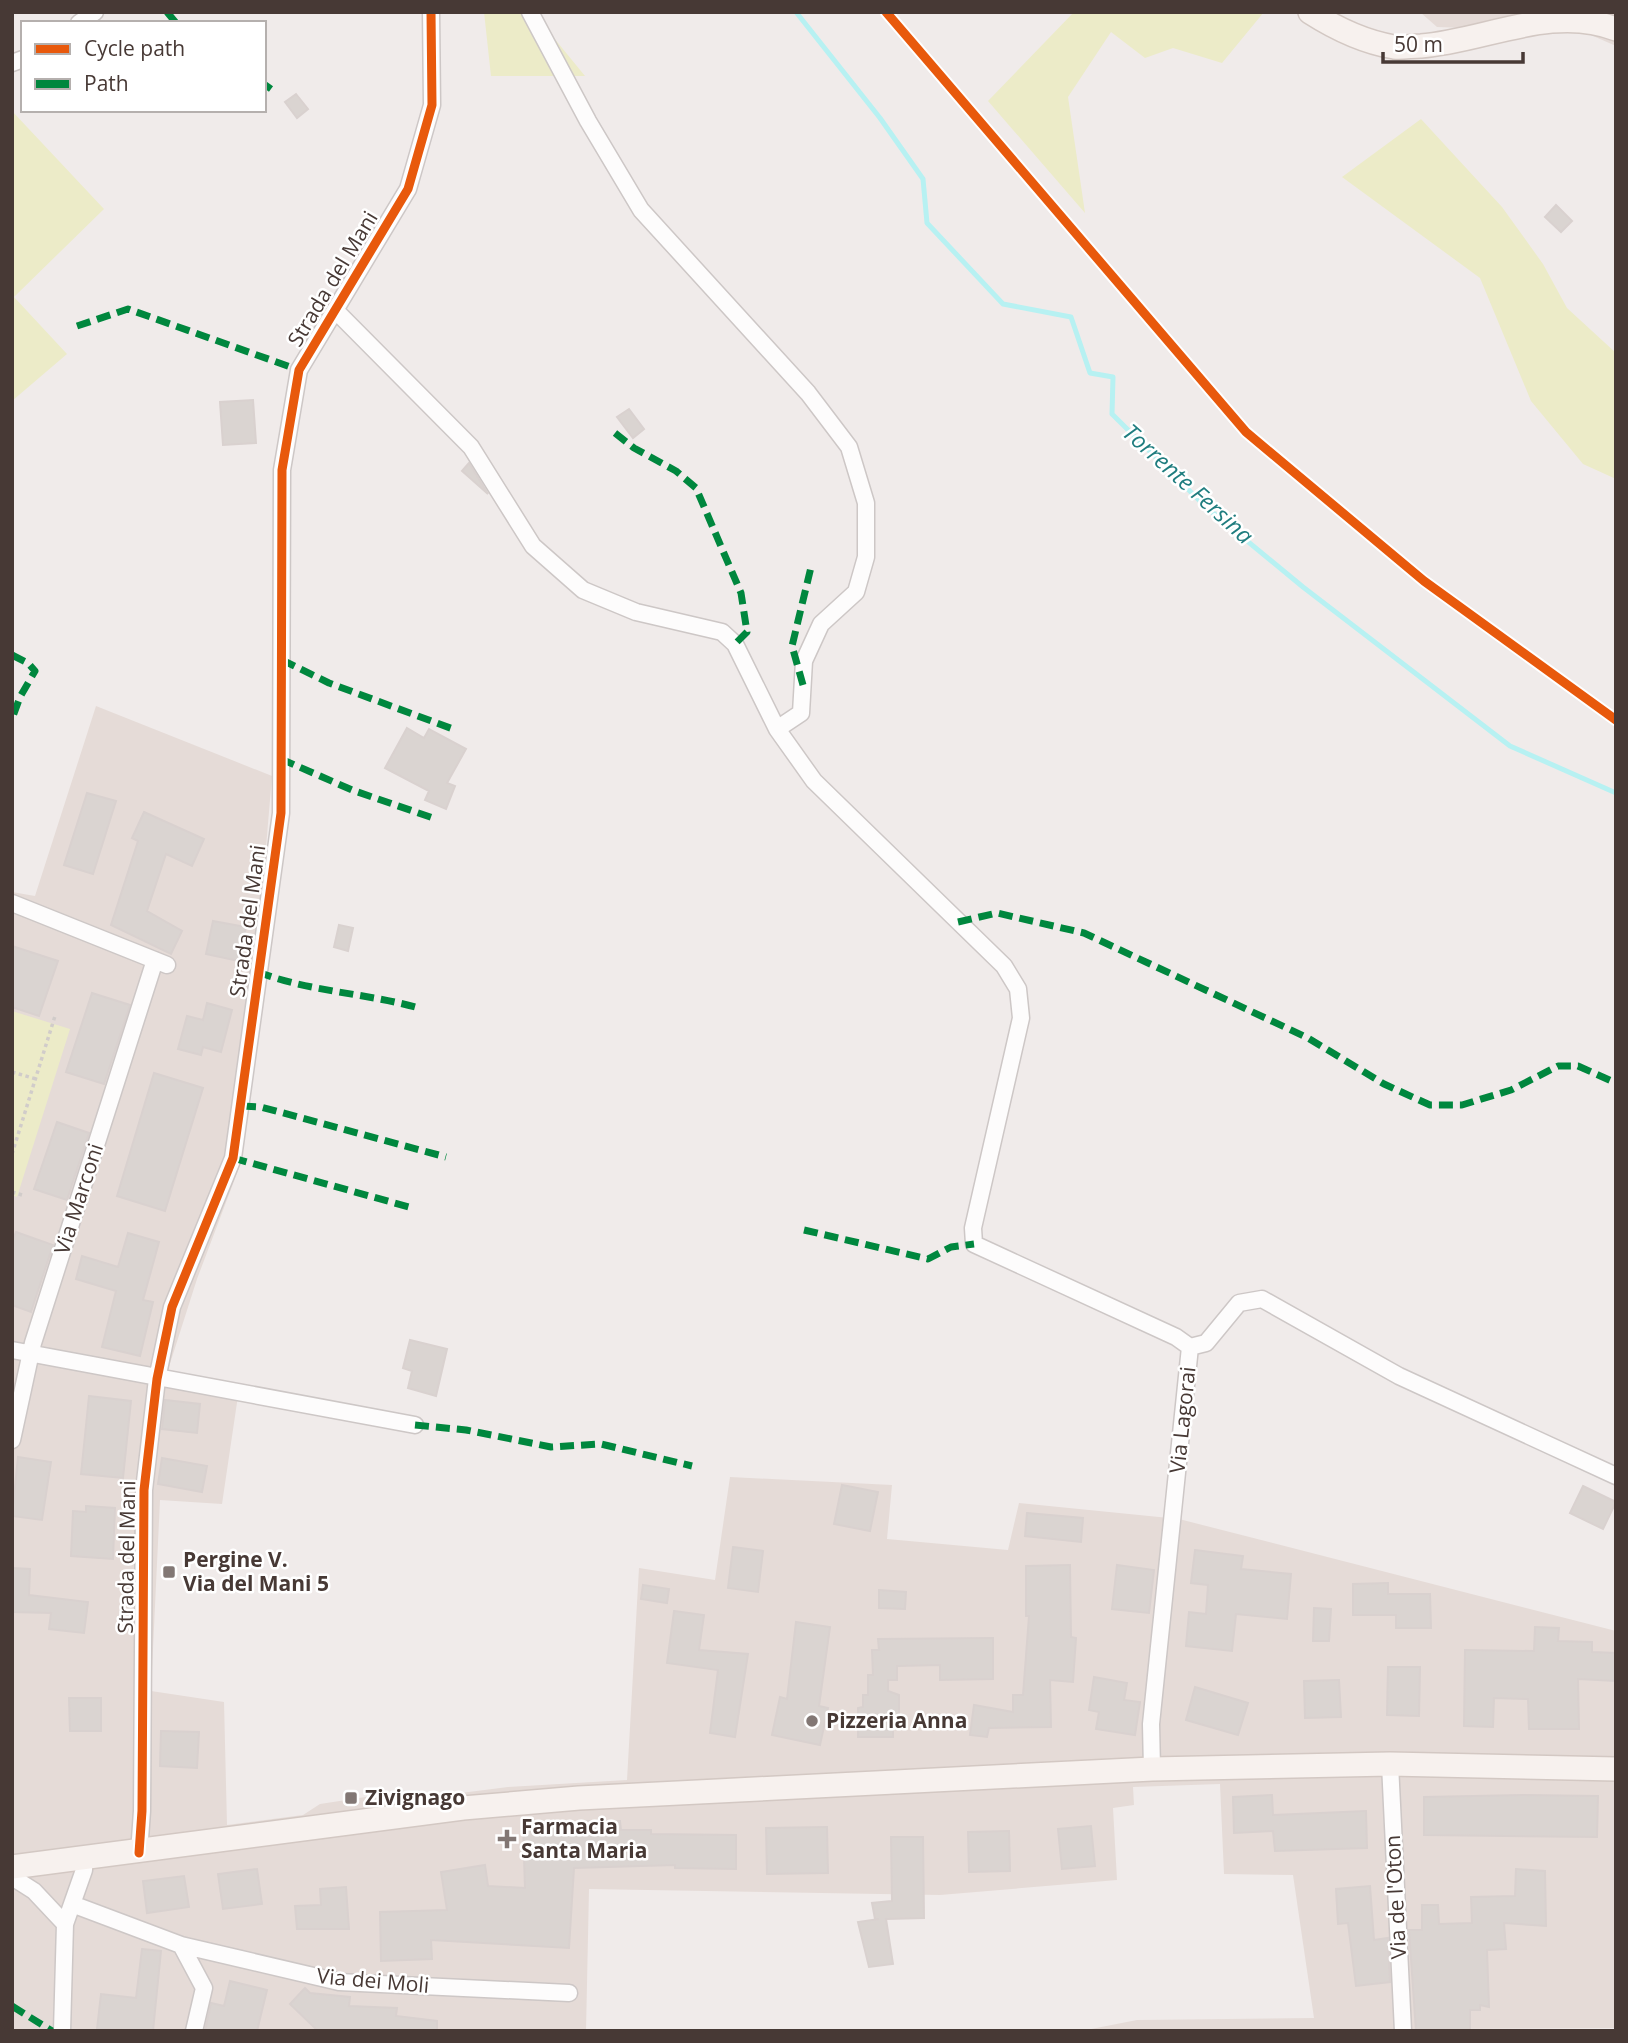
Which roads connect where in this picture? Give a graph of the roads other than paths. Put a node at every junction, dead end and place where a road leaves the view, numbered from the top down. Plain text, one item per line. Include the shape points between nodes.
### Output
1 (431, 12) edge
2 (530, 12) edge
3 (1310, 12) edge
4 (1513, 19) edge
5 (1616, 29) edge
6 (335, 310) junction
7 (778, 729) junction
8 (12, 903) edge
9 (1190, 1348) junction
10 (12, 1350) edge
11 (31, 1353) junction
12 (157, 1379) junction
13 (415, 1426) dead end
14 (12, 1440) edge
15 (1616, 1476) edge
16 (1390, 1764) junction
17 (1152, 1769) junction
18 (1616, 1769) edge
19 (139, 1853) junction
20 (84, 1860) junction
21 (12, 1867) edge
22 (12, 1877) edge
23 (72, 1904) junction
24 (65, 1924) junction
25 (181, 1945) junction
26 (569, 1993) dead end
27 (62, 2031) edge
28 (194, 2031) edge
29 (1403, 2031) edge

1 - 6 street, Strada del Mani via 432,105 408,189
2 - 7 street via 641,210 808,393 849,447 866,503 866,556 856,592 821,624 804,661 801,713
3 - 4 main road via 1338,30 1395,47 1447,44
4 - 5 main road via 1603,24
6 - 7 street via 471,447 533,546 583,590 636,612 722,632 735,644
6 - 12 street, Strada del Mani via 299,370 282,470 281,813 240,1119 233,1158 172,1307
7 - 9 street via 814,781 1004,967 1018,989 1021,1018 973,1228 974,1244
8 - 11 street, Via Marconi via 161,963
9 - 15 street, Via Lagorai via 1206,1343 1239,1303 1262,1299 1399,1376
9 - 17 street, Via Lagorai via 1151,1724
10 - 11 street
11 - 12 street
11 - 14 street, Via Marconi
12 - 13 street
12 - 19 street, Strada del Mani via 144,1490
16 - 17 main road
16 - 18 main road
16 - 29 street, Via de l'Oton
17 - 19 main road via 579,1798 463,1808
19 - 20 main road
20 - 21 main road
20 - 23 street
22 - 24 street via 34,1891
23 - 24 street
23 - 25 street, Via dei Moli
24 - 27 street
25 - 26 street, Via dei Moli via 339,1982
25 - 28 street via 204,1988

